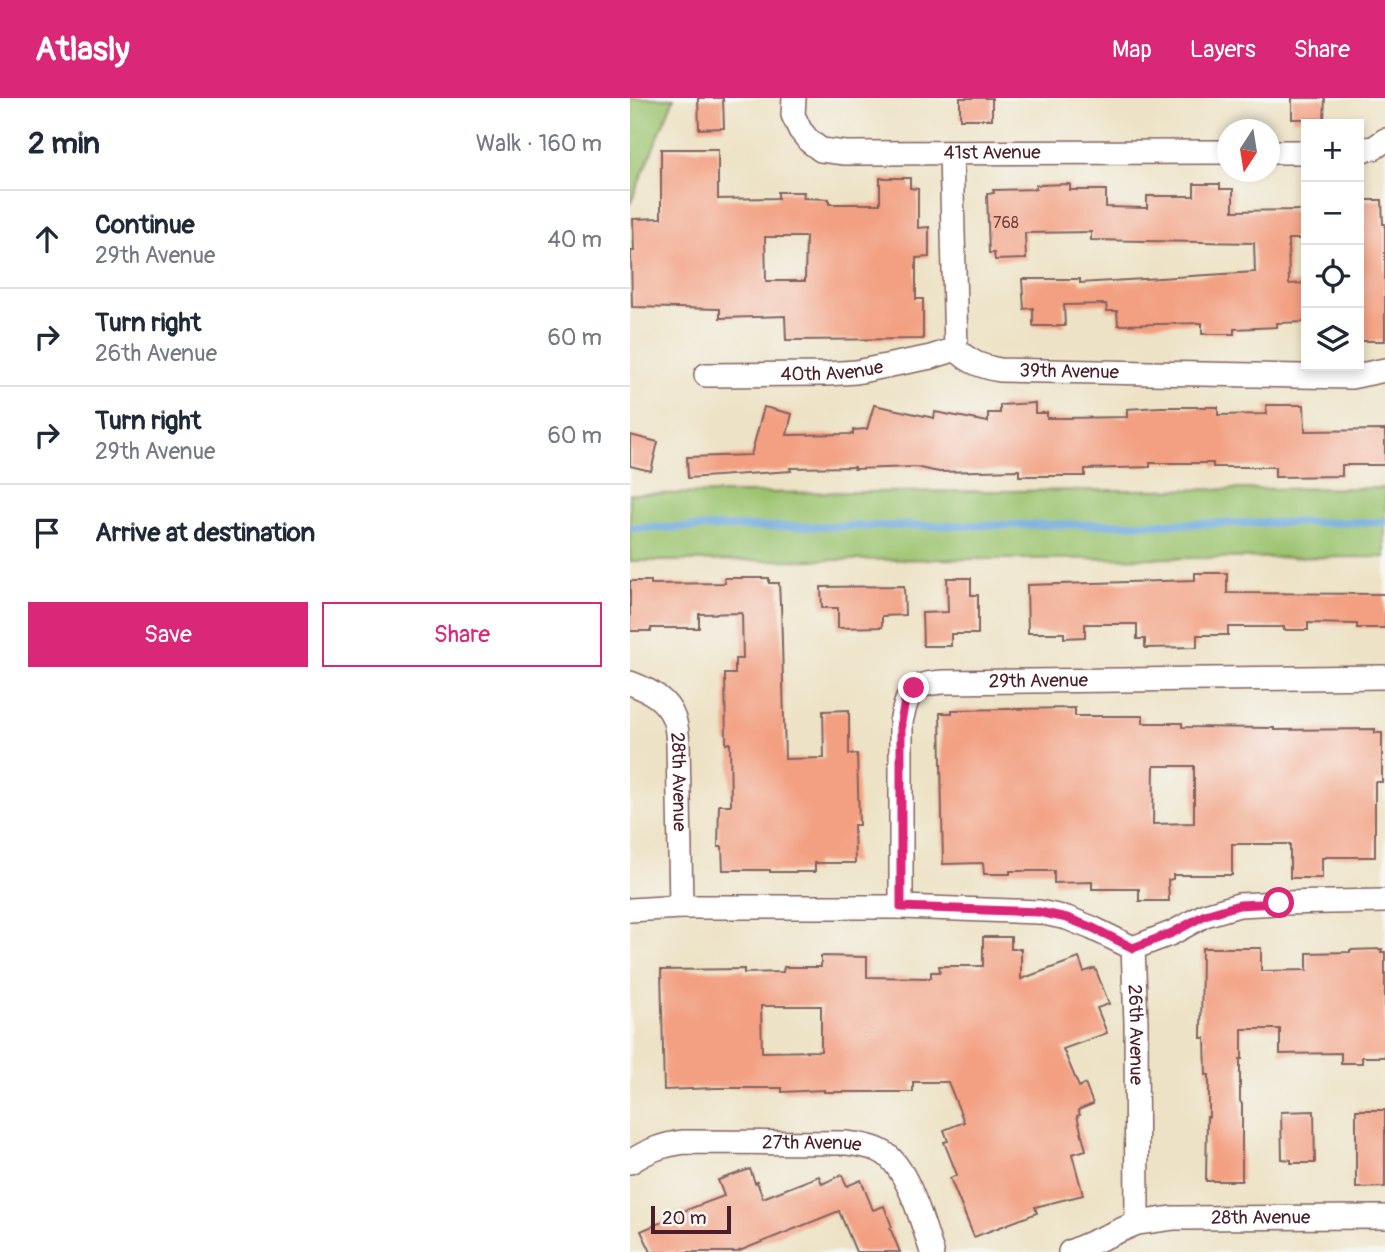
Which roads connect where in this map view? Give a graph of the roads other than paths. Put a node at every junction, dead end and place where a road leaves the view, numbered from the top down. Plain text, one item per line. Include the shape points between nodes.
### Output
1 (794, 98) edge
2 (1217, 152) edge
3 (1280, 152) edge
4 (1301, 152) edge
5 (951, 153) junction
6 (956, 349) junction
7 (1385, 370) edge
8 (706, 375) dead end
9 (1385, 677) edge
10 (630, 683) edge
11 (1385, 901) edge
12 (681, 907) junction
13 (901, 907) junction
14 (630, 910) edge
15 (1133, 948) junction
16 (630, 1162) edge
17 (1385, 1217) edge
18 (1137, 1223) junction
19 (932, 1252) edge
20 (1070, 1252) edge

1 - 5 street, 41st Avenue via 793,115 800,130 821,150
2 - 5 street, 41st Avenue
3 - 4 street
5 - 6 street
6 - 7 street, 39th Avenue via 966,359 1000,370 1351,377
6 - 8 street, 40th Avenue via 856,372
9 - 13 street, 29th Avenue via 944,682 914,688 905,701 901,722
10 - 12 street, 28th Avenue via 661,698 674,718
11 - 15 street via 1239,905 1205,915
12 - 13 street
12 - 14 street
13 - 15 street via 1039,912 1067,918
15 - 18 street, 26th Avenue
16 - 19 street, 27th Avenue via 662,1146 684,1142 866,1146 895,1163
17 - 18 street, 28th Avenue via 1173,1218
18 - 20 street

